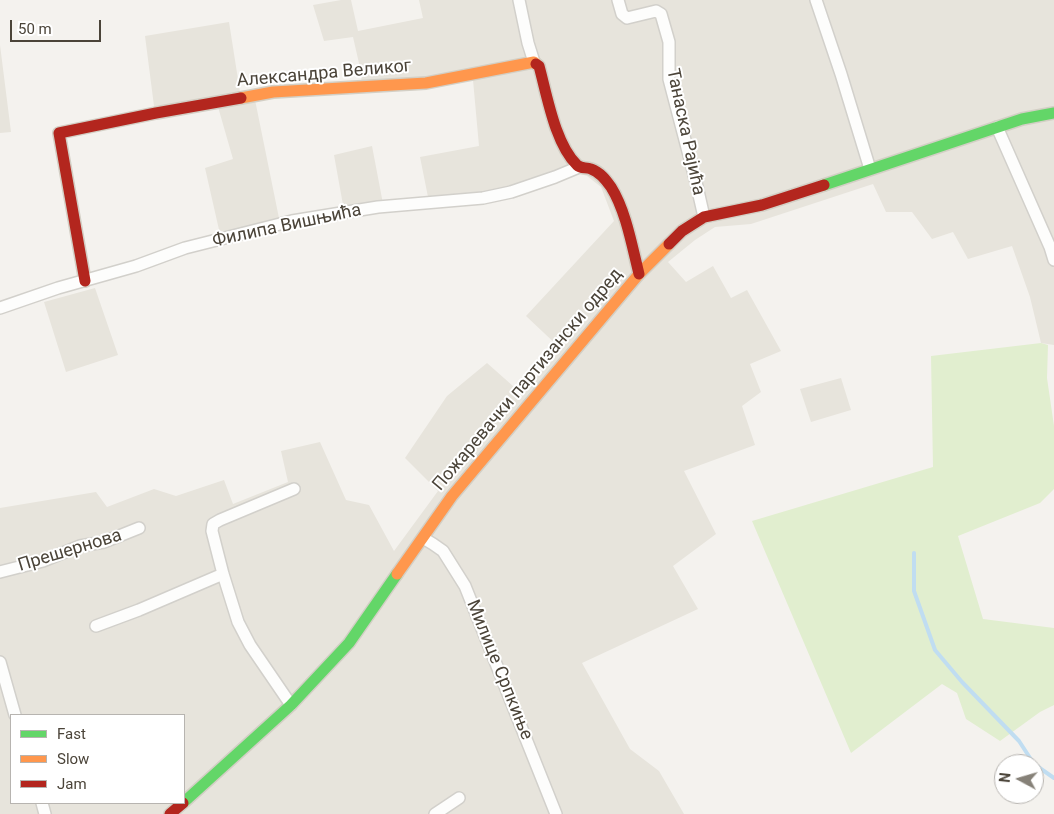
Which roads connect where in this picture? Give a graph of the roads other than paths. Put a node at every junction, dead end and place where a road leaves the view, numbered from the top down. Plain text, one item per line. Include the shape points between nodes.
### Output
1 (519, 0) edge
2 (618, 0) edge
3 (816, 0) edge
4 (534, 62) junction
5 (1054, 113) edge
6 (997, 127) junction
7 (580, 167) junction
8 (870, 169) junction
9 (704, 217) junction
10 (1054, 260) edge
11 (639, 274) junction
12 (85, 281) junction
13 (0, 308) edge
14 (294, 489) dead end
15 (139, 528) dead end
16 (423, 538) junction
17 (0, 572) edge
18 (223, 574) junction
19 (96, 626) dead end
20 (0, 662) edge
21 (291, 705) junction
22 (15, 714) edge
23 (460, 798) dead end
24 (185, 800) edge
25 (181, 804) edge
26 (170, 814) edge
27 (435, 814) edge
28 (556, 814) edge

1 - 4 street
2 - 9 street, Танаска Рајића via 622,14 627,18 656,11 661,14 669,42 670,79
3 - 8 street
4 - 7 street via 539,66 556,130 571,158
4 - 12 street, Александра Великог via 426,83 273,92 59,133
5 - 6 street, Пожаревачки партизански одред
6 - 8 street, Пожаревачки партизански одред
6 - 10 street
7 - 11 street via 597,172 612,189 623,214
7 - 12 street, Филипа Вишњића via 511,192 483,198 378,207 292,221 185,248
8 - 9 street, Пожаревачки партизански одред via 762,205
9 - 11 street, Пожаревачки партизански одред via 682,231
11 - 16 street, Пожаревачки партизански одред via 452,496
12 - 13 street, Филипа Вишњића
14 - 18 street via 214,524 212,531
15 - 17 street, Прешернова via 104,542 80,546 43,561
16 - 21 street, Пожаревачки партизански одред via 349,643
16 - 28 street, Милице Српкиње via 443,552 465,586
18 - 19 street
18 - 21 street via 238,622
20 - 22 street
21 - 24 street, Пожаревачки партизански одред
23 - 27 street
25 - 26 street, Пожаревачки партизански одред

